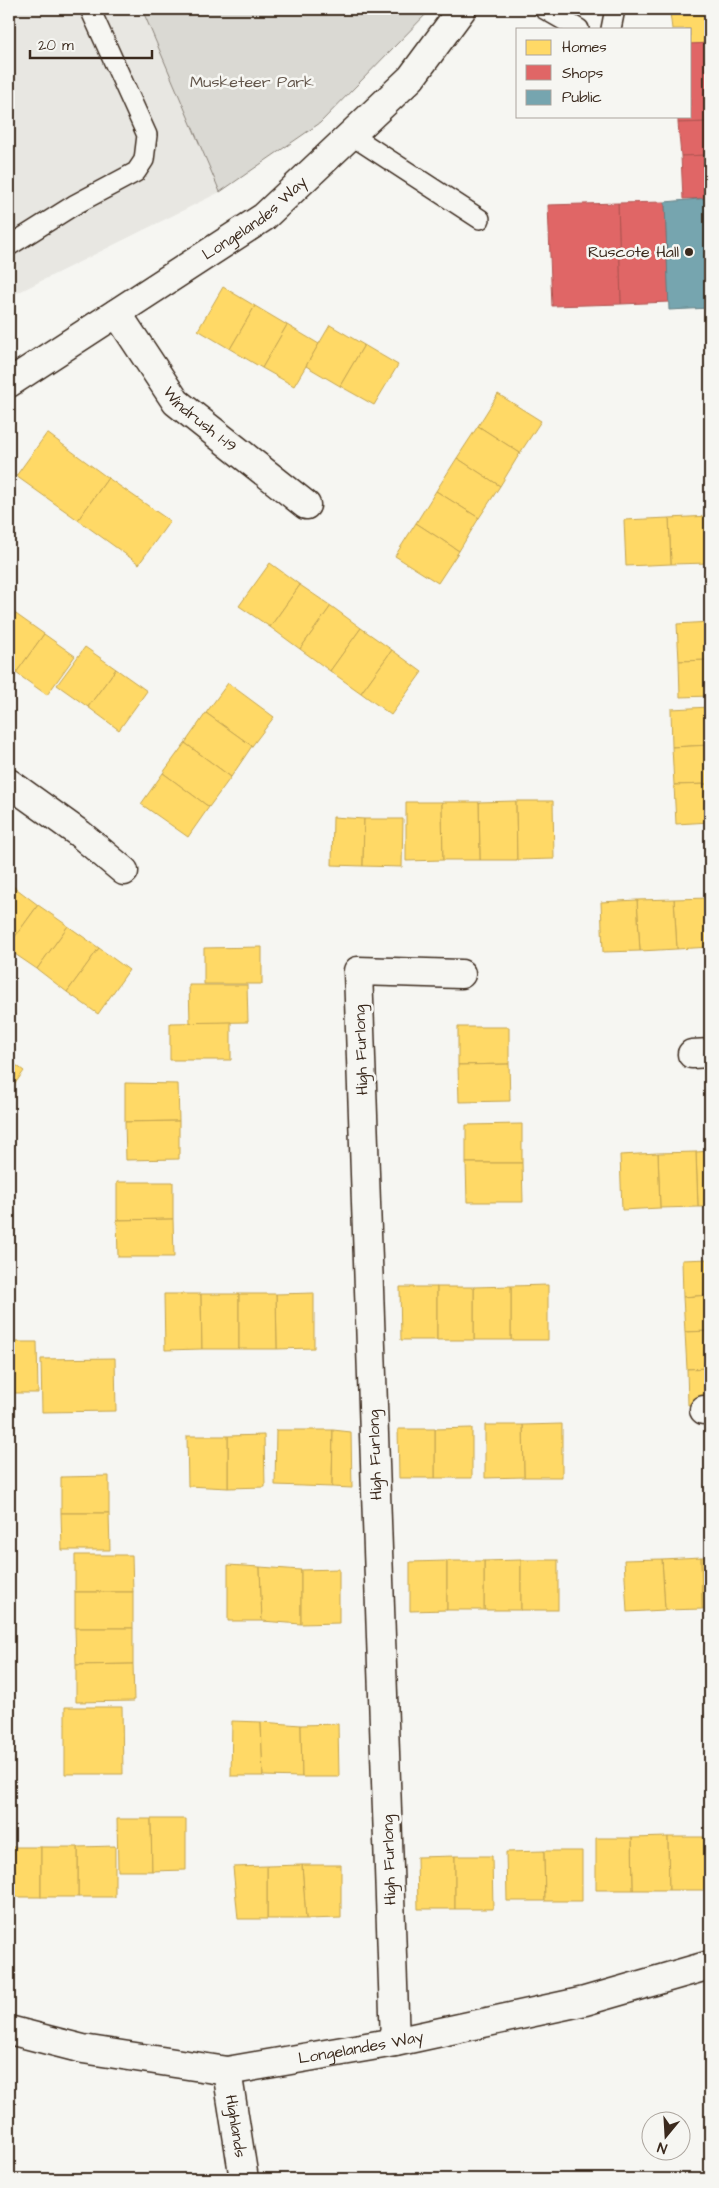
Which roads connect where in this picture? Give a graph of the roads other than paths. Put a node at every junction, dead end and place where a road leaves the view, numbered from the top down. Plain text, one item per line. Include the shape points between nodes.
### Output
1 (90, 9) edge
2 (462, 9) edge
3 (544, 9) edge
4 (615, 9) edge
5 (577, 28) edge
6 (611, 28) edge
7 (351, 135) junction
8 (480, 219) dead end
9 (9, 246) edge
10 (117, 313) junction
11 (9, 383) edge
12 (306, 505) dead end
13 (9, 778) edge
14 (9, 783) edge
15 (80, 834) junction
16 (108, 835) dead end
17 (124, 870) dead end
18 (461, 974) dead end
19 (710, 1965) edge
20 (9, 2030) edge
21 (395, 2042) junction
22 (227, 2071) junction
23 (244, 2179) edge

1 - 9 lane via 147,135 144,160 136,172 74,205
2 - 7 street, Longelandes Way via 411,78
3 - 5 lane
4 - 6 lane
7 - 8 lane
7 - 10 street, Longelandes Way via 264,217
10 - 11 street, Longelandes Way
10 - 12 street, Windrush 1-19 via 176,402
13 - 15 street
14 - 15 street
15 - 16 street
15 - 17 street
18 - 21 street, High Furlong via 358,971
19 - 21 street, Longelandes Way via 585,2001
20 - 22 street, Longelandes Way via 83,2049
21 - 22 street, Longelandes Way
22 - 23 street, Highlands

